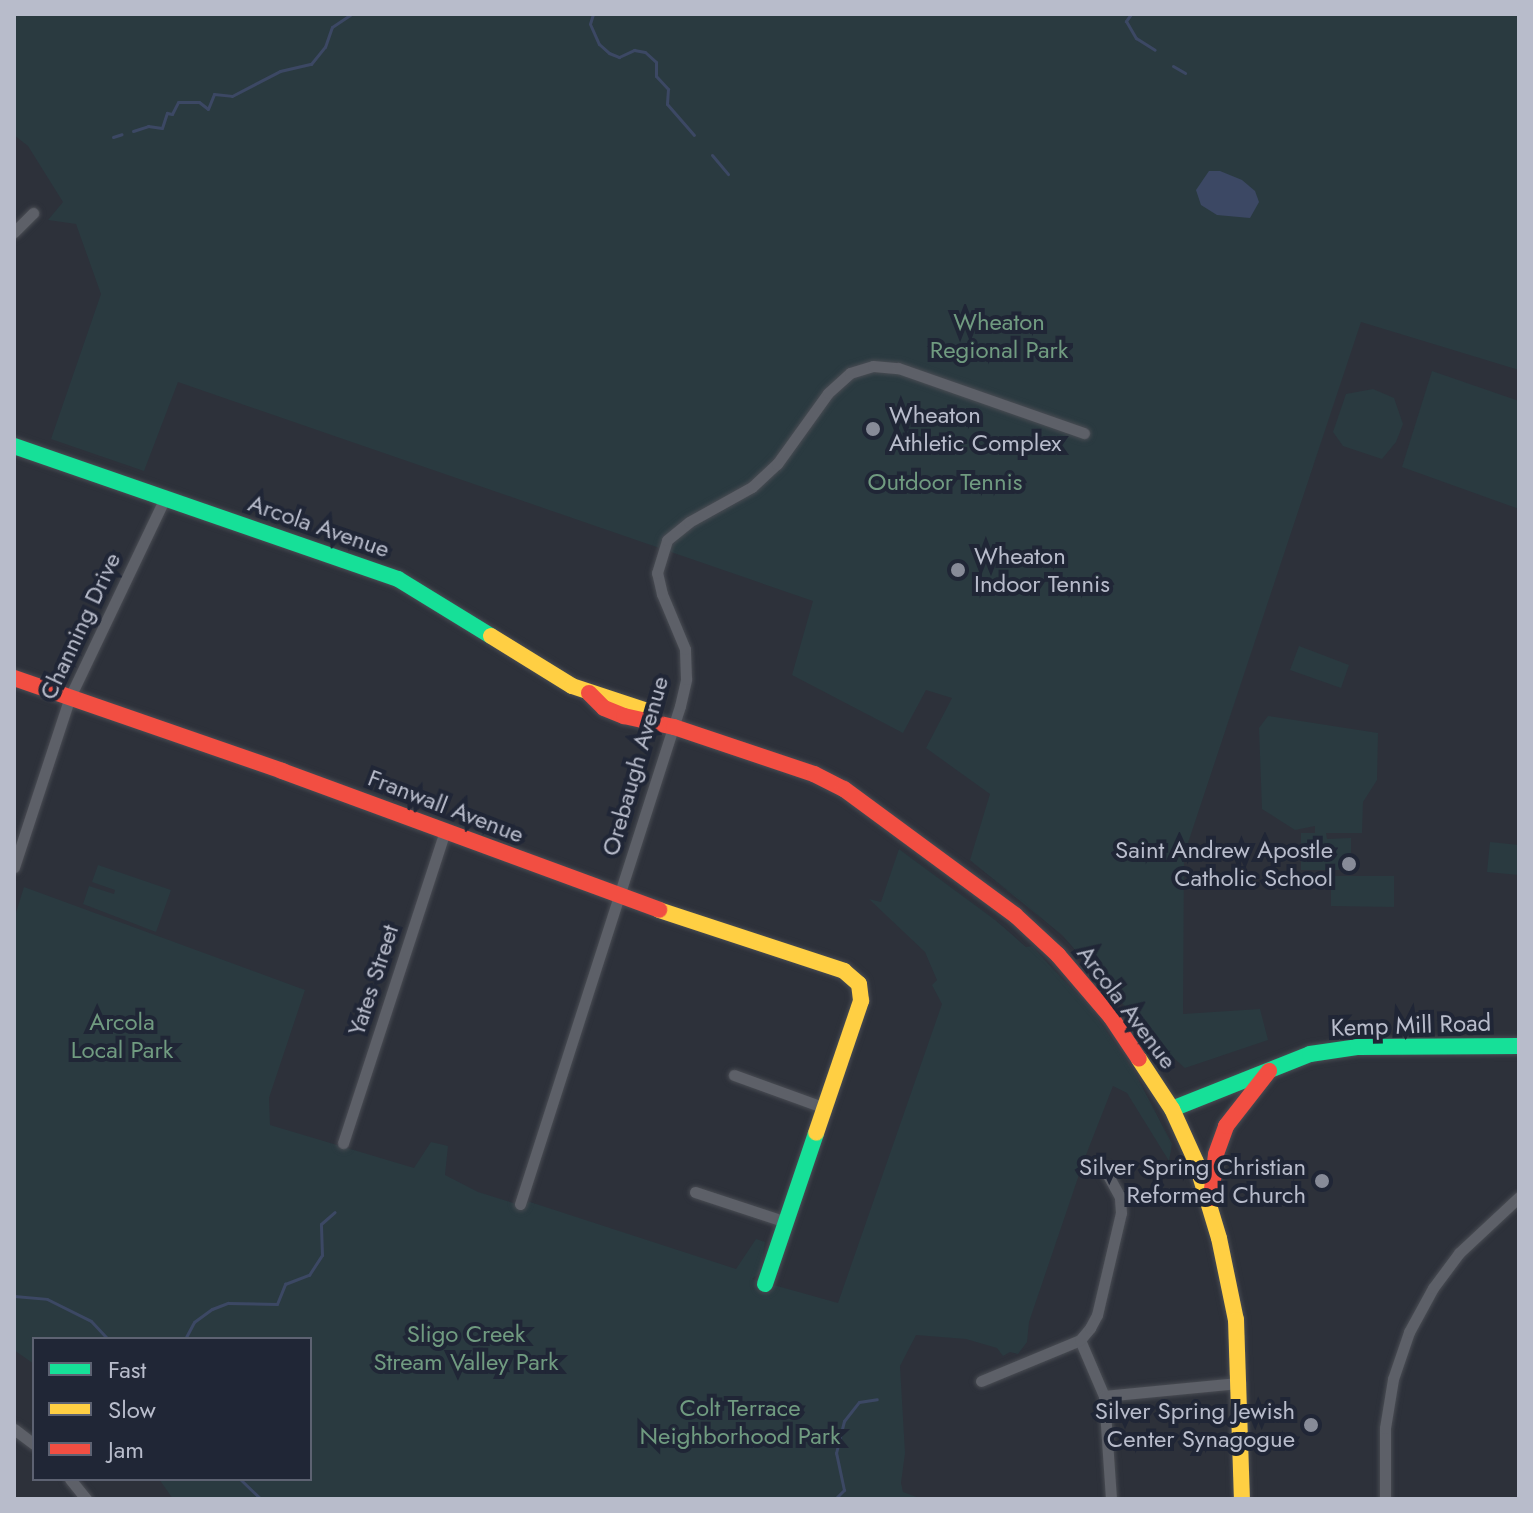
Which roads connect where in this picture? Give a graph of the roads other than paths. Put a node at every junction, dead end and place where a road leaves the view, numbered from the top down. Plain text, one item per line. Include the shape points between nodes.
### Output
1 (33, 213) dead end
2 (16, 225) edge
3 (1084, 433) dead end
4 (14, 446) edge
5 (165, 498) junction
6 (14, 678) edge
7 (70, 697) junction
8 (674, 727) junction
9 (445, 831) junction
10 (19, 834) edge
11 (14, 867) edge
12 (619, 897) junction
13 (1519, 1046) edge
14 (1273, 1067) junction
15 (734, 1075) dead end
16 (825, 1108) junction
17 (1172, 1109) junction
18 (343, 1143) dead end
19 (1105, 1170) dead end
20 (695, 1192) dead end
21 (1519, 1197) edge
22 (520, 1204) dead end
23 (1210, 1207) junction
24 (786, 1222) junction
25 (765, 1284) dead end
26 (1080, 1340) junction
27 (981, 1381) dead end
28 (1240, 1383) junction
29 (1104, 1396) junction
30 (14, 1429) edge
31 (32, 1442) edge
32 (72, 1481) edge
33 (86, 1499) edge
34 (1111, 1499) edge
35 (1242, 1499) edge
36 (1385, 1499) edge

1 - 2 street
3 - 8 street, Orebaugh Avenue via 898,368 873,366 850,373 752,487 667,540 657,573 685,649 686,679
4 - 5 street, Arcola Avenue
5 - 7 street, Channing Drive
5 - 8 street, Arcola Avenue via 398,579 589,693 647,711 654,720
6 - 7 street, Franwall Avenue
7 - 9 street, Franwall Avenue
7 - 10 street, Channing Drive
8 - 12 street, Orebaugh Avenue
8 - 17 street, Arcola Avenue via 844,789 977,885 1058,955 1111,1017
9 - 12 street, Franwall Avenue
9 - 18 street, Yates Street
10 - 11 street, Channing Drive
12 - 16 street, Franwall Avenue via 844,971 859,984 861,1001
12 - 22 street, Orebaugh Avenue
13 - 14 street, Kemp Mill Road via 1358,1047 1310,1054
14 - 17 street, Kemp Mill Road
14 - 23 street via 1226,1126 1216,1154
15 - 16 street
16 - 24 street
17 - 23 street, Arcola Avenue
19 - 26 street via 1120,1197 1121,1213 1097,1315
20 - 24 street
21 - 36 street via 1459,1253 1409,1332 1393,1379 1385,1428
23 - 28 street, Arcola Avenue via 1236,1320
24 - 25 street
26 - 27 street
26 - 29 street
28 - 29 street
28 - 35 street, Arcola Avenue
29 - 34 street
30 - 31 street
32 - 33 street

